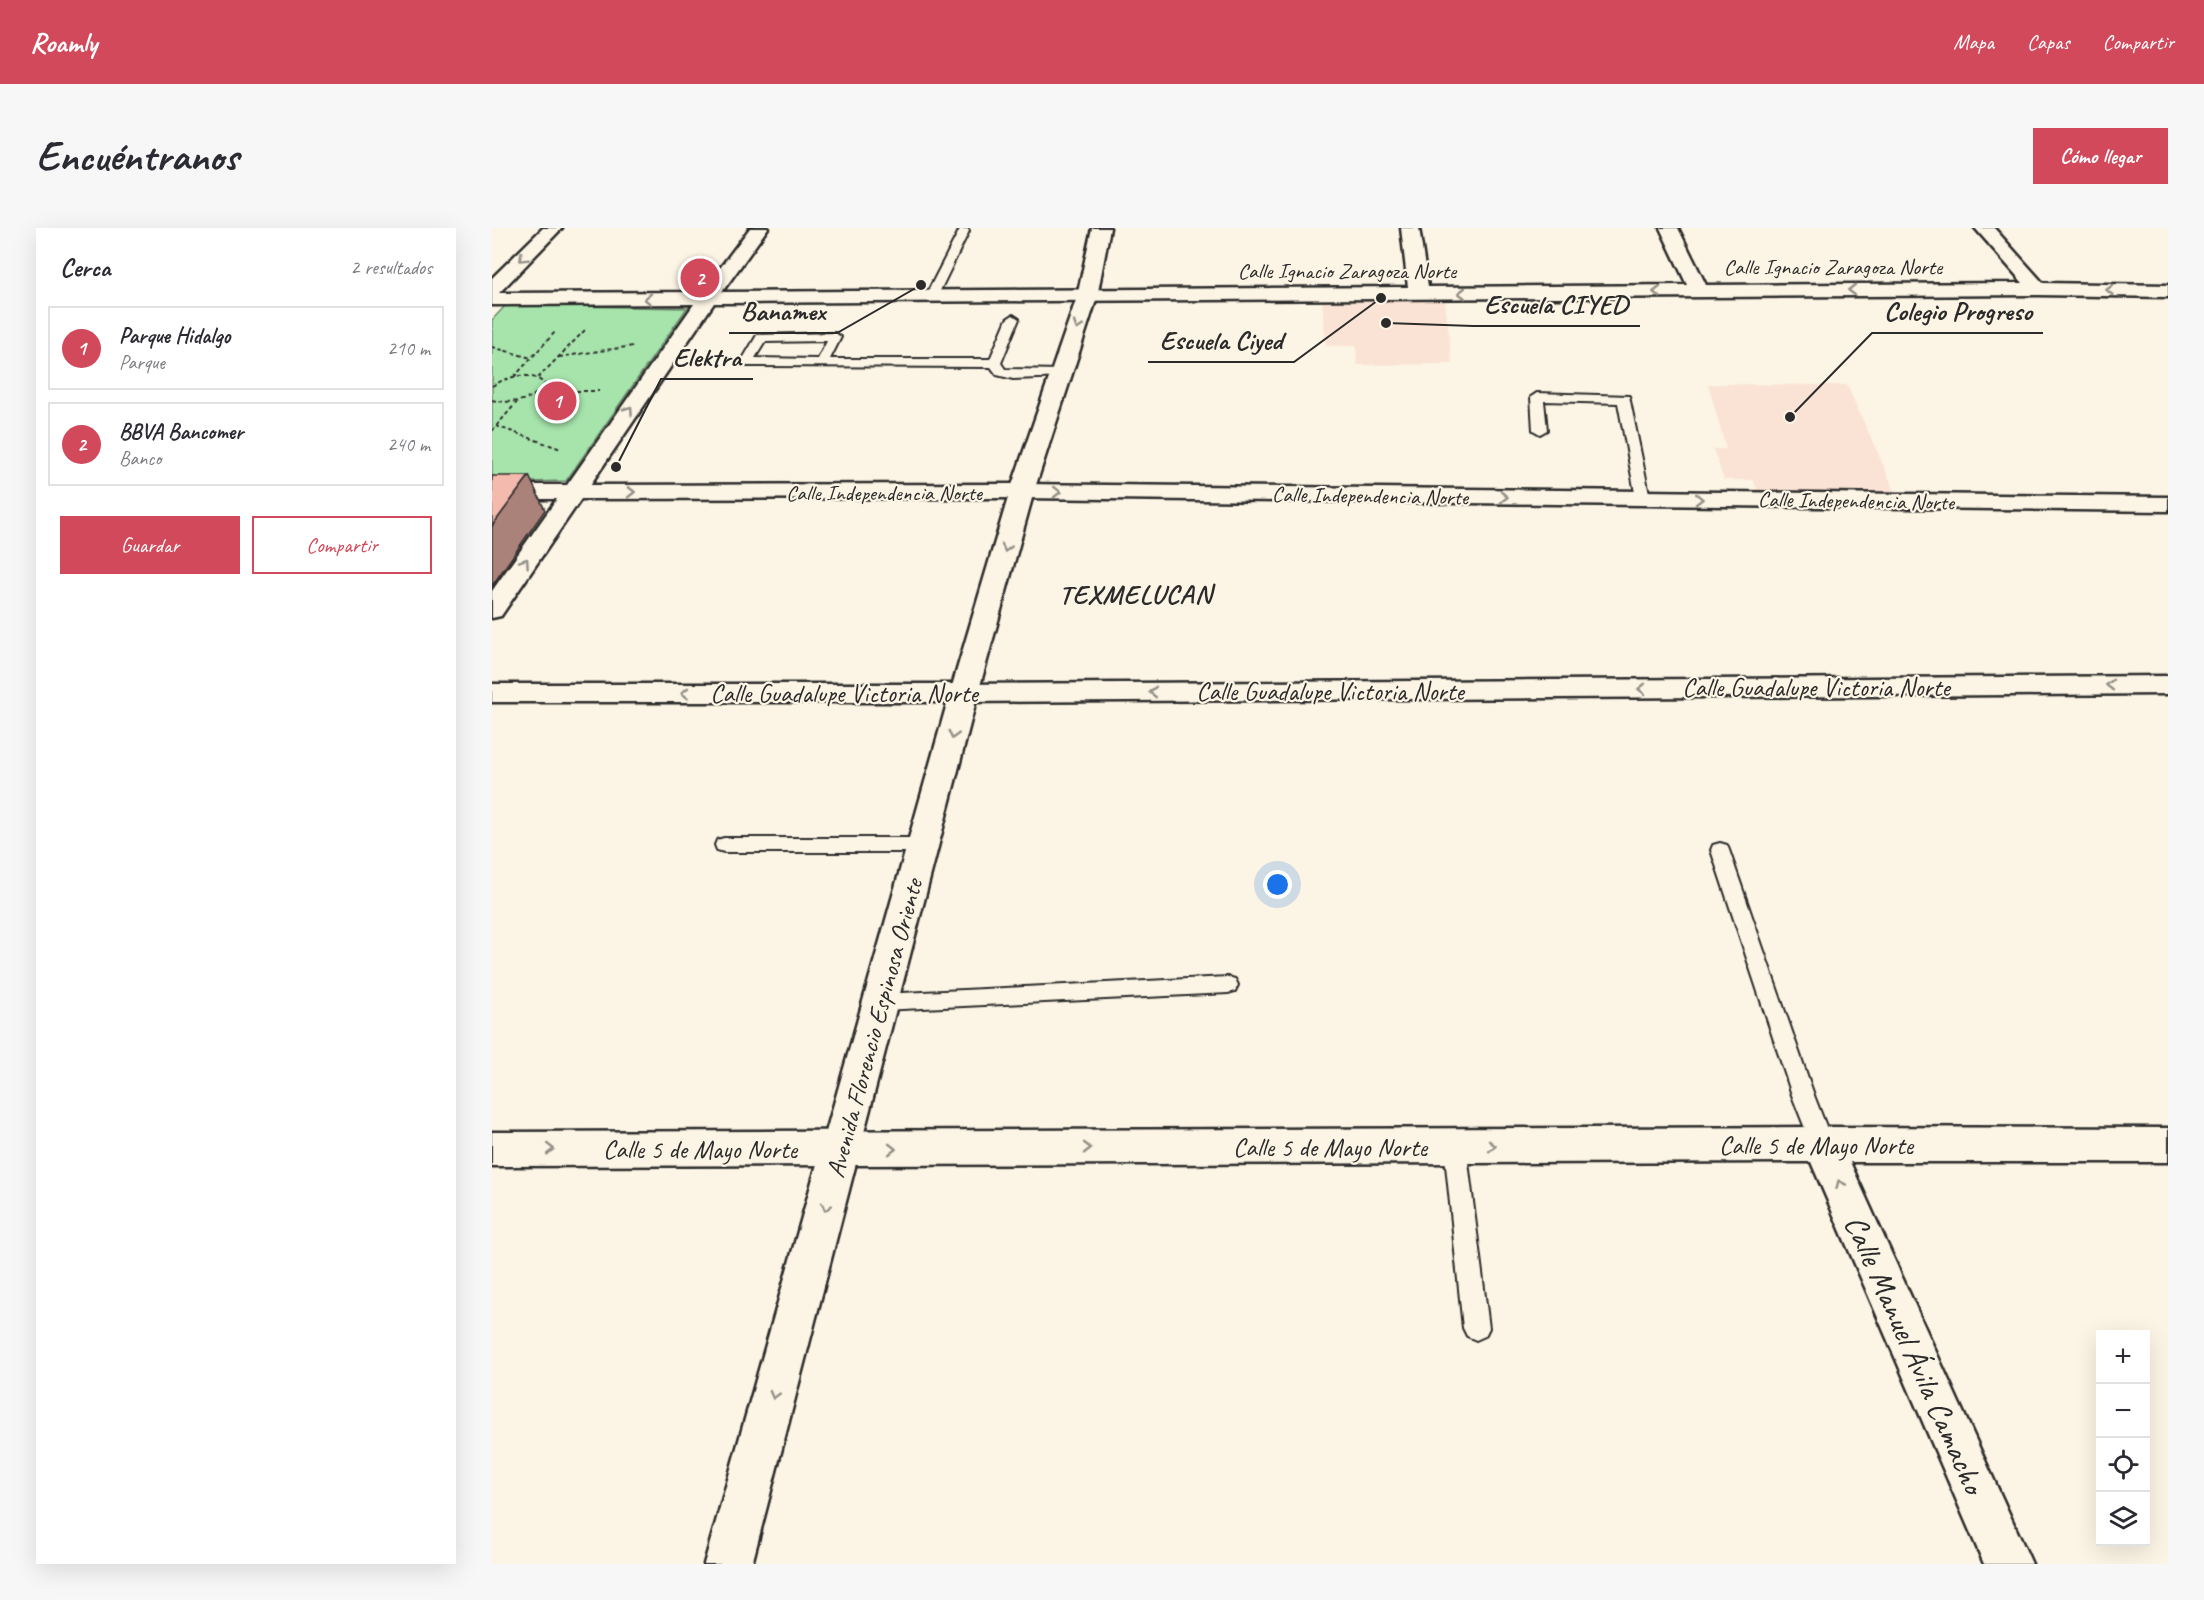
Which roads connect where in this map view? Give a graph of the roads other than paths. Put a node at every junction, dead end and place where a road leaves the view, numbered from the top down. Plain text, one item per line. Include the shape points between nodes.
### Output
1 (553, 228) edge
2 (759, 228) edge
3 (1101, 228) edge
4 (1410, 228) edge
5 (1669, 228) edge
6 (1984, 228) edge
7 (964, 231) dead end
8 (492, 289) edge
9 (2038, 289) junction
10 (1699, 291) junction
11 (2168, 291) edge
12 (1419, 294) junction
13 (931, 297) junction
14 (1087, 297) junction
15 (707, 298) junction
16 (492, 299) edge
17 (1013, 319) dead end
18 (822, 362) junction
19 (995, 363) junction
20 (1062, 375) junction
21 (1540, 430) dead end
22 (1022, 491) junction
23 (492, 492) edge
24 (572, 492) junction
25 (1644, 498) junction
26 (2168, 504) edge
27 (492, 610) edge
28 (2168, 685) edge
29 (492, 693) edge
30 (964, 693) junction
31 (724, 844) dead end
32 (923, 845) junction
33 (1720, 850) dead end
34 (1228, 985) dead end
35 (882, 1002) junction
36 (1822, 1144) junction
37 (2168, 1145) edge
38 (1455, 1146) junction
39 (492, 1149) edge
40 (842, 1149) junction
41 (1476, 1328) dead end
42 (728, 1564) edge
43 (2008, 1564) edge

1 -> 8 street
2 - 15 street
3 - 14 street, Avenida Florencio Espinosa Oriente
4 - 12 street
5 - 10 street
6 - 9 street
7 - 13 lane
9 -> 10 street, Calle Ignacio Zaragoza Norte
11 -> 9 street, Calle Ignacio Zaragoza Norte
10 -> 12 street, Calle Ignacio Zaragoza Norte
12 - 14 street, Calle Ignacio Zaragoza Norte
13 - 14 street, Calle Ignacio Zaragoza Norte
13 - 15 street, Calle Ignacio Zaragoza Norte
14 -> 20 street, Avenida Florencio Espinosa Oriente
15 -> 16 street, Calle Ignacio Zaragoza Norte
24 -> 15 street
17 - 19 lane
18 - 18 lane via 835,337 761,338 747,362
18 - 19 lane
19 - 20 lane via 1001,372 1013,375
20 - 22 street, Avenida Florencio Espinosa Oriente
21 - 25 lane via 1537,397 1624,399
24 -> 22 street, Calle Independencia Norte
22 -> 25 street, Calle Independencia Norte
22 -> 30 street, Avenida Florencio Espinosa Oriente
23 - 24 street, Calle Independencia Norte
27 -> 24 street
25 -> 26 street, Calle Independencia Norte
28 -> 30 street, Calle Guadalupe Victoria Norte
30 -> 29 street, Calle Guadalupe Victoria Norte
30 -> 32 street, Avenida Florencio Espinosa Oriente
31 - 32 lane
32 - 35 street, Avenida Florencio Espinosa Oriente
33 - 36 lane
34 - 35 lane
35 - 40 street, Avenida Florencio Espinosa Oriente
36 - 37 street, Calle 5 de Mayo Norte
38 -> 36 street, Calle 5 de Mayo Norte
43 -> 36 street, Calle Manuel Ávila Camacho
40 -> 38 street, Calle 5 de Mayo Norte
38 - 41 lane
39 -> 40 street, Calle 5 de Mayo Norte
40 -> 42 street, Avenida Florencio Espinosa Oriente

